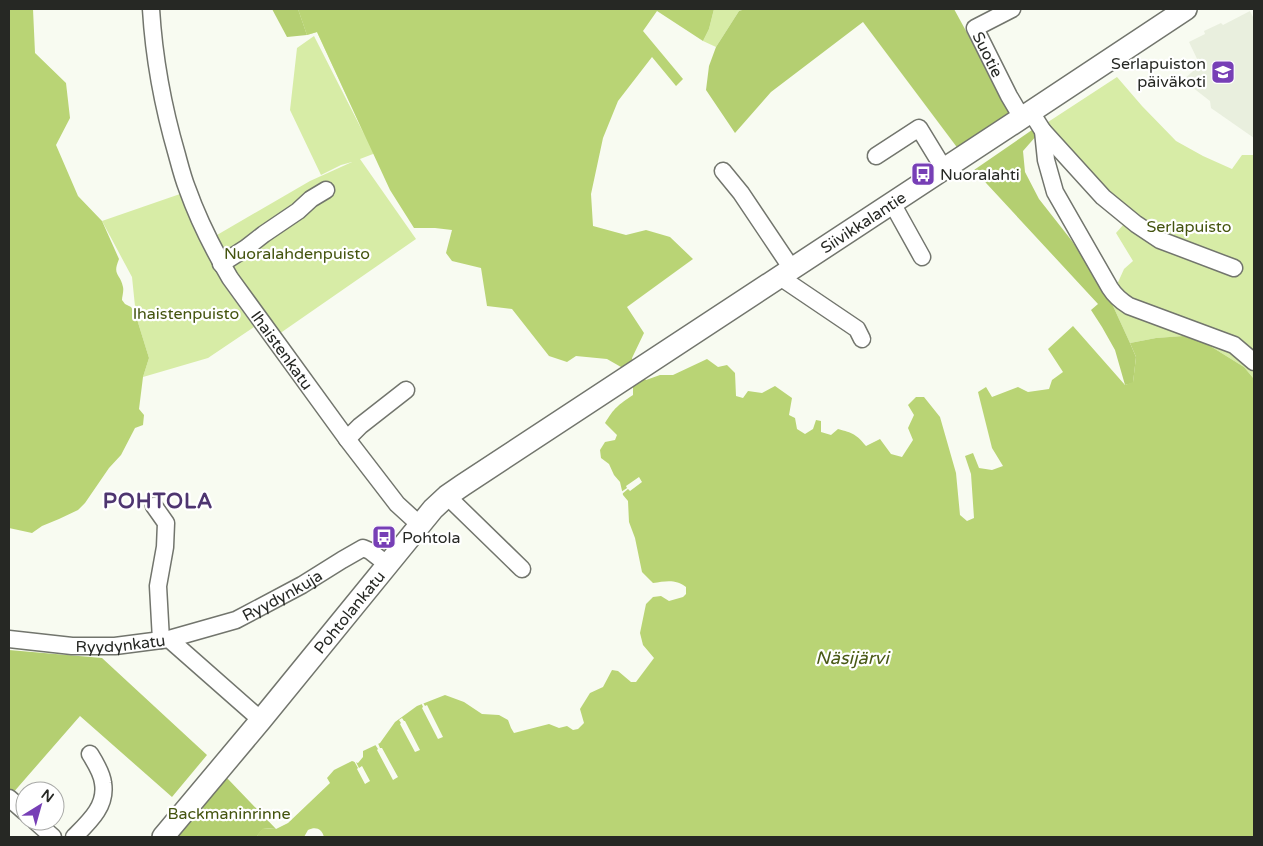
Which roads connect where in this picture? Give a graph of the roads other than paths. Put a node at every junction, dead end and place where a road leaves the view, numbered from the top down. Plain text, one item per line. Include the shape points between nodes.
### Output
1 (151, 9) edge
2 (1012, 9) edge
3 (1186, 9) edge
4 (1027, 115) junction
5 (1043, 131) junction
6 (876, 156) dead end
7 (944, 169) junction
8 (723, 171) dead end
9 (326, 190) dead end
10 (892, 203) junction
11 (922, 257) dead end
12 (221, 264) junction
13 (1234, 268) dead end
14 (786, 273) junction
15 (862, 339) dead end
16 (666, 352) joint
17 (1254, 362) edge
18 (406, 390) dead end
19 (347, 439) junction
20 (447, 496) junction
21 (154, 506) dead end
22 (420, 525) junction
23 (388, 565) junction
24 (522, 569) dead end
25 (9, 639) edge
26 (165, 639) junction
27 (262, 720) junction
28 (90, 754) dead end
29 (74, 837) edge
30 (163, 837) edge

1 - 12 street, Ihaistenkatu via 162,97 186,188
2 - 4 street, Suotie via 975,28 1009,96
3 - 4 main road, Siivikkalantie
4 - 5 street
4 - 7 main road, Siivikkalantie
5 - 13 street via 1103,197 1136,224 1160,240
5 - 17 street via 1046,160 1055,192 1121,302 1234,345
6 - 7 street via 919,128
7 - 10 main road, Siivikkalantie
8 - 14 street via 741,193
9 - 12 street
10 - 11 street
10 - 14 main road, Siivikkalantie
12 - 19 street, Ihaistenkatu
14 - 15 street via 858,329
14 - 16 main road, Siivikkalantie
16 - 20 main road, Pohtolankatu
18 - 19 street
19 - 22 street, Ihaistenkatu via 397,504
20 - 22 main road, Pohtolankatu
20 - 24 street
21 - 26 street via 166,523 158,586
22 - 23 main road, Pohtolankatu
23 - 26 street, Ryydynkuja via 363,548 236,620
23 - 27 main road, Pohtolankatu
25 - 26 street, Ryydynkatu via 72,646 115,646
26 - 27 street, Ryydynkatu
27 - 30 main road, Pohtolankatu
28 - 29 street via 104,782 104,795 99,810

